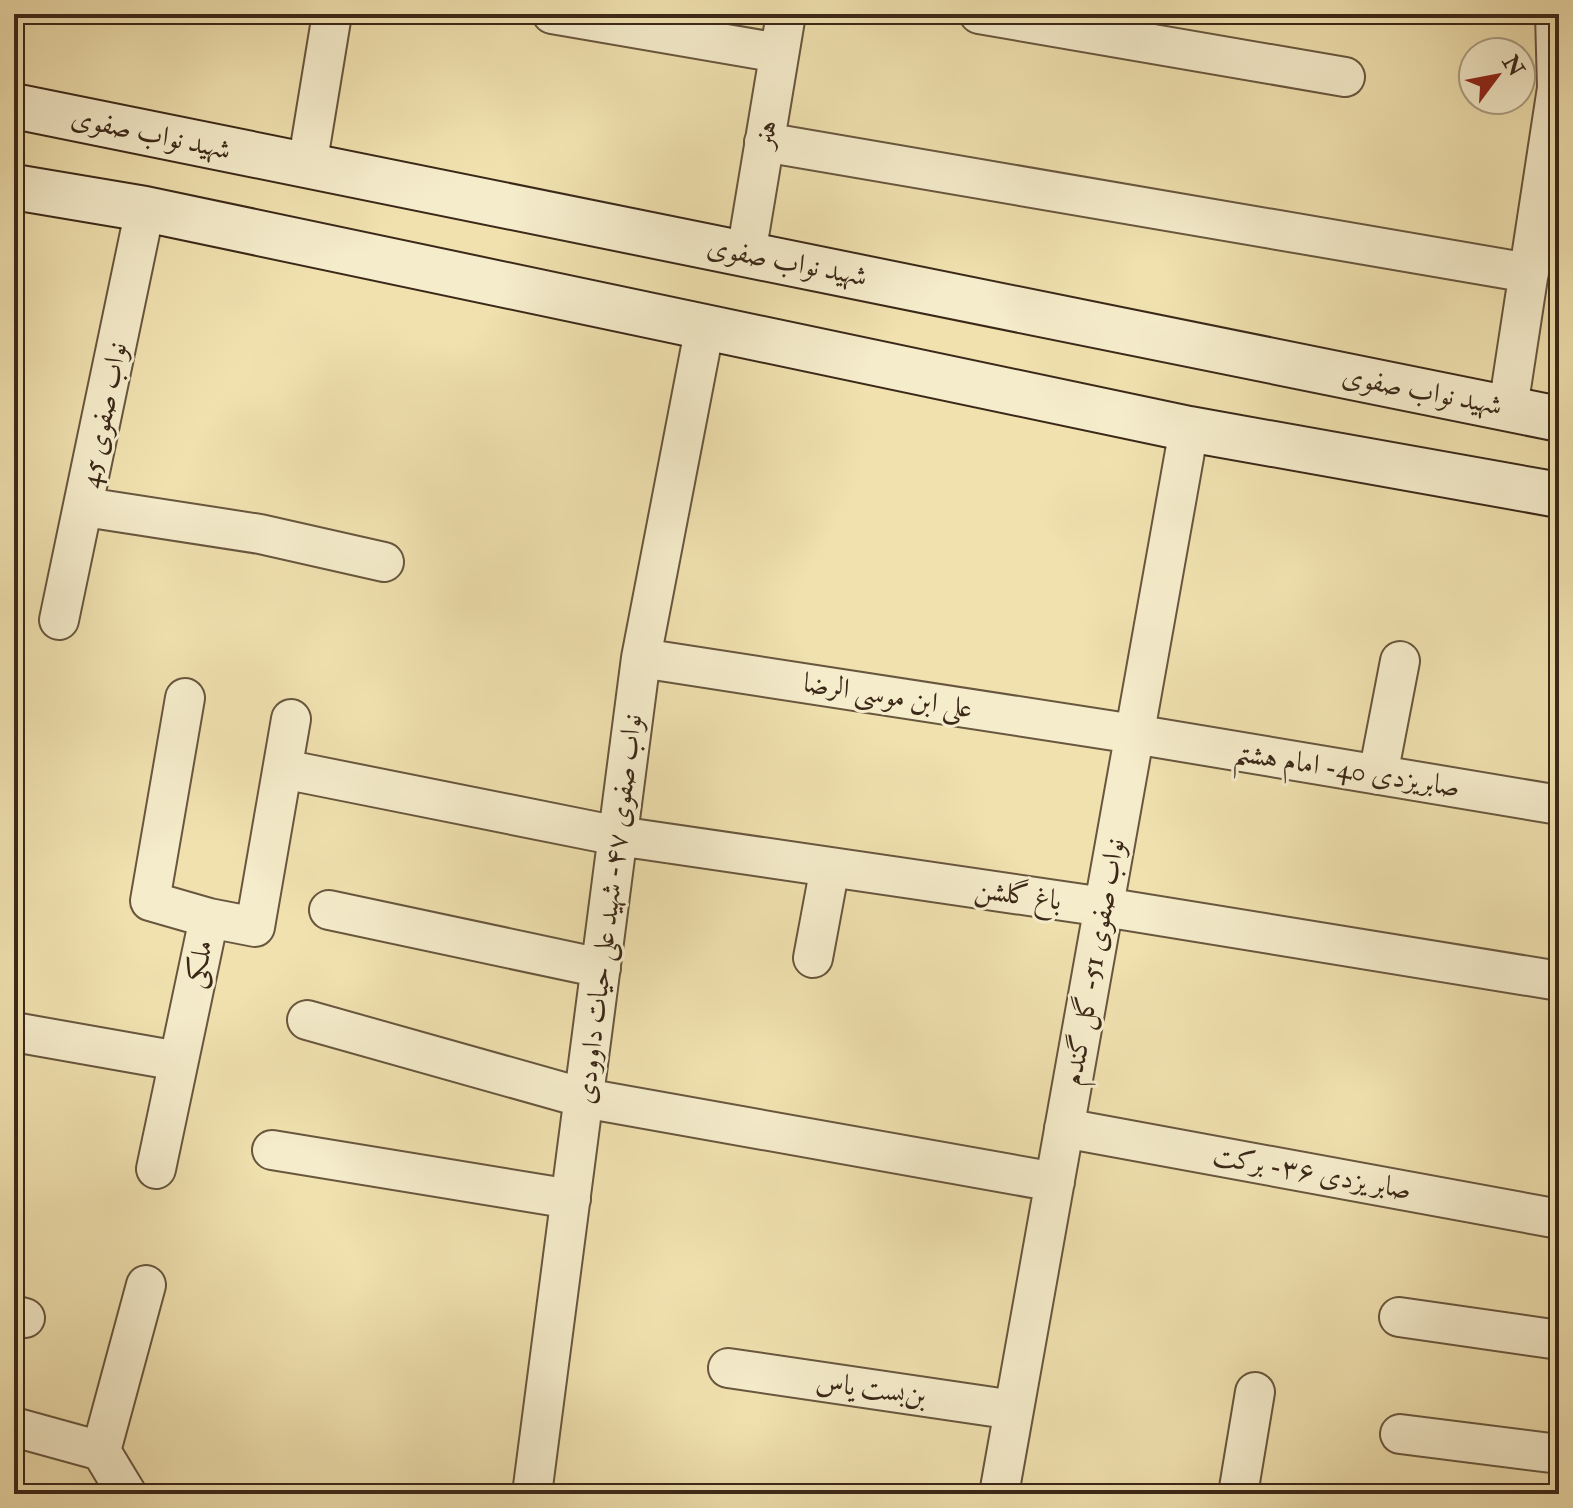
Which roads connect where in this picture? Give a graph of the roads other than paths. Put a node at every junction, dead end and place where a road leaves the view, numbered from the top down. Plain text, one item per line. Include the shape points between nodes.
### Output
1 (332, 14) edge
2 (552, 14) edge
3 (786, 14) edge
4 (979, 14) edge
5 (1555, 14) edge
6 (779, 53) junction
7 (1345, 77) dead end
8 (1558, 88) edge
9 (14, 106) edge
10 (764, 142) junction
11 (307, 166) junction
12 (14, 187) edge
13 (145, 209) junction
14 (746, 254) junction
15 (1529, 273) junction
16 (705, 326) junction
17 (1508, 408) junction
18 (1559, 419) edge
19 (1189, 429) junction
20 (1559, 495) edge
21 (85, 507) junction
22 (384, 562) dead end
23 (59, 620) dead end
24 (641, 658) junction
25 (1400, 661) dead end
26 (185, 698) dead end
27 (291, 719) dead end
28 (1134, 734) junction
29 (283, 769) junction
30 (1378, 775) junction
31 (1559, 805) edge
32 (618, 836) junction
33 (830, 867) junction
34 (1104, 907) junction
35 (329, 910) dead end
36 (209, 918) junction
37 (813, 958) dead end
38 (601, 968) junction
39 (1559, 981) edge
40 (307, 1020) dead end
41 (14, 1032) edge
42 (178, 1061) junction
43 (584, 1098) junction
44 (1064, 1128) junction
45 (272, 1150) dead end
46 (156, 1169) dead end
47 (1055, 1182) junction
48 (571, 1199) junction
49 (1559, 1219) edge
50 (146, 1285) dead end
51 (1399, 1317) dead end
52 (1559, 1340) edge
53 (728, 1368) dead end
54 (1255, 1392) dead end
55 (1014, 1410) junction
56 (14, 1427) edge
57 (1400, 1434) dead end
58 (101, 1451) junction
59 (1559, 1454) edge
60 (127, 1494) edge
61 (532, 1494) edge
62 (999, 1494) edge
63 (1238, 1494) edge

1 - 11 street
2 - 6 street
3 - 6 street, هنر
4 - 7 street
5 - 8 street
6 - 10 street, هنر
8 - 15 street
9 - 11 main road, شهید نواب صفوی
10 - 14 street, هنر
10 - 15 street
11 - 14 main road, شهید نواب صفوی
12 - 13 main road
13 - 16 main road
13 - 21 street, نواب صفوی 45
14 - 17 main road, شهید نواب صفوی
15 - 17 street
16 - 19 main road
16 - 24 street, نواب صفوی ۴۷- شهید علی حیات داوودی
17 - 18 main road, شهید نواب صفوی
19 - 20 main road
19 - 28 street, نواب صفوی 51- گل گندم
21 - 22 street via 260,534
21 - 23 street, نواب صفوی 45
24 - 28 street, علی ابن موسی الرضا
24 - 32 street, نواب صفوی ۴۷- شهید علی حیات داوودی
25 - 30 street
26 - 36 street via 150,901
27 - 29 street, ملکی
28 - 30 street, صابریزدی 40- امام هشتم
28 - 34 street, نواب صفوی 51- گل گندم
29 - 32 street, باغ گلشن
29 - 36 street, ملکی via 255,927
30 - 31 street, صابریزدی 40- امام هشتم
32 - 33 street, باغ گلشن
32 - 38 street, نواب صفوی ۴۷- شهید علی حیات داوودی
33 - 34 street, باغ گلشن
33 - 37 street
34 - 39 street, باغ گلشن
34 - 44 street, نواب صفوی 51- گل گندم
35 - 38 street
36 - 42 street, ملکی
38 - 43 street, نواب صفوی ۴۷- شهید علی حیات داوودی
40 - 43 street
41 - 42 street
42 - 46 street, ملکی
43 - 47 street
43 - 48 street, نواب صفوی ۴۷- شهید علی حیات داوودی
44 - 47 street, نواب صفوی 51- گل گندم
44 - 49 street, صابر یزدی ۳۶- برکت
45 - 48 street
47 - 55 street, نواب صفوی 51- گل گندم
48 - 61 street, نواب صفوی ۴۷- شهید علی حیات داوودی
50 - 58 street
51 - 52 street
53 - 55 street, بن‌بست یاس
54 - 63 street
55 - 62 street, نواب صفوی 51- گل گندم
56 - 58 street
57 - 59 street
58 - 60 street

